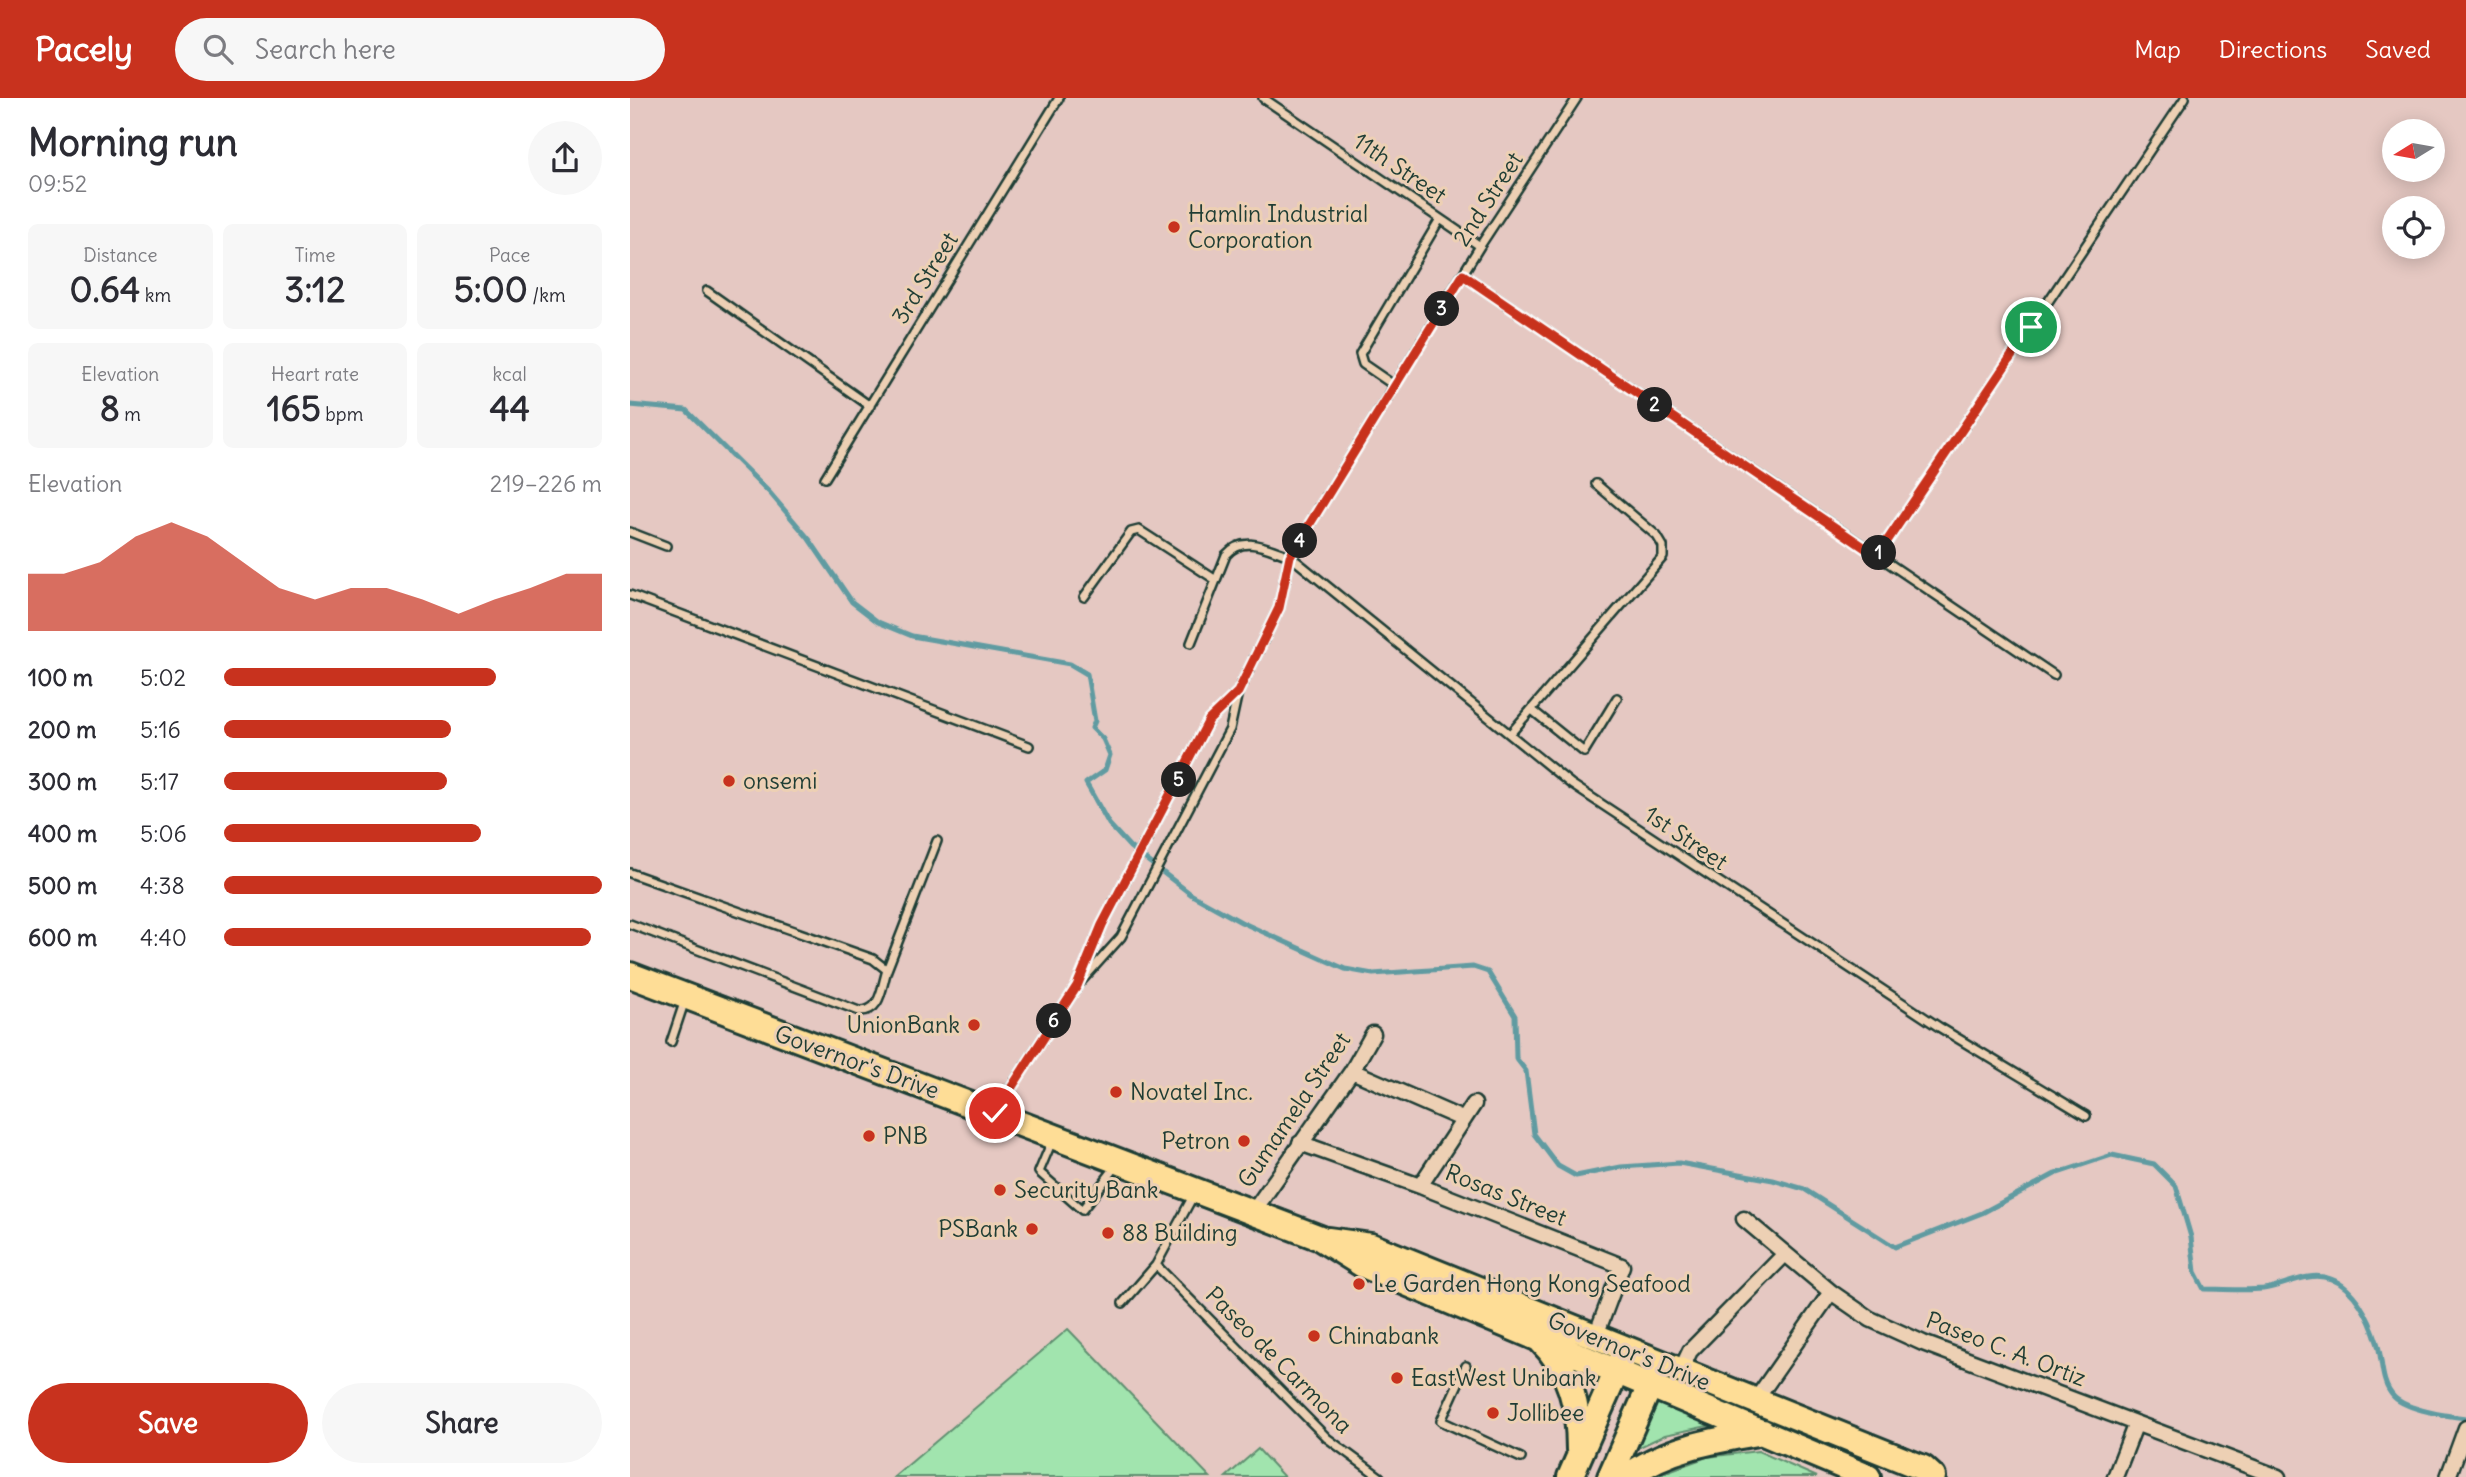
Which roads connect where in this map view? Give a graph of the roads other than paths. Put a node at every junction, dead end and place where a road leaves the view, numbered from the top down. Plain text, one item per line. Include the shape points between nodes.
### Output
1 (1059, 98) edge
2 (1263, 98) edge
3 (1577, 98) edge
4 (2185, 98) edge
5 (1440, 219) junction
6 (1480, 246) junction
7 (1463, 275) junction
8 (707, 291) dead end
9 (1395, 386) junction
10 (870, 406) junction
11 (825, 478) dead end
12 (1596, 484) dead end
13 (630, 532) edge
14 (666, 546) dead end
15 (1290, 556) junction
16 (1877, 556) junction
17 (1216, 580) junction
18 (630, 595) edge
19 (1084, 597) dead end
20 (1191, 643) dead end
21 (2054, 675) dead end
22 (1238, 692) junction
23 (1617, 698) dead end
24 (1532, 710) junction
25 (1510, 734) junction
26 (1029, 746) dead end
27 (937, 841) dead end
28 (630, 873) edge
29 (630, 925) edge
30 (887, 970) junction
31 (630, 975) edge
32 (1077, 986) junction
33 (685, 998) junction
34 (1373, 1034) dead end
35 (671, 1042) dead end
36 (1352, 1071) junction
37 (1474, 1104) dead end
38 (995, 1113) junction
39 (2086, 1116) dead end
40 (1462, 1119) junction
41 (1054, 1136) junction
42 (1300, 1143) junction
43 (1120, 1161) junction
44 (1420, 1186) junction
45 (1196, 1190) junction
46 (1252, 1212) junction
47 (1744, 1219) dead end
48 (1320, 1238) junction
49 (1785, 1254) junction
50 (1156, 1265) junction
51 (1831, 1292) junction
52 (1123, 1303) dead end
53 (1536, 1336) junction
54 (1595, 1338) junction
55 (1622, 1360) junction
56 (1466, 1366) dead end
57 (1664, 1373) junction
58 (1755, 1401) junction
59 (2136, 1423) junction
60 (1763, 1432) junction
61 (2464, 1435) edge
62 (1521, 1458) dead end
63 (1574, 1467) edge
64 (1380, 1477) edge
65 (1610, 1477) edge
66 (1627, 1477) edge
67 (1868, 1477) edge
68 (1933, 1477) edge
69 (2115, 1477) edge
70 (2278, 1477) edge
71 (2448, 1477) edge

1 - 10 lane, 3rd Street
2 - 5 lane, 11th Street
3 - 6 lane, 2nd Street
4 - 16 lane
5 - 6 lane, 11th Street
5 - 9 lane via 1360,354 1363,364
6 - 7 lane, 2nd Street
7 - 9 lane, 2nd Street
7 - 16 lane
8 - 10 lane
9 - 15 lane, 2nd Street
10 - 11 lane, 3rd Street
12 - 24 lane via 1657,536 1663,557
13 - 14 lane
15 - 17 lane via 1248,542 1234,546
15 - 22 lane, 2nd Street via 1279,608
15 - 25 lane, 1st Street
16 - 21 lane
17 - 19 lane via 1139,530 1131,532
17 - 20 lane
18 - 26 lane
22 - 32 lane via 1209,720 1102,925
22 - 32 lane via 1230,729 1140,903 1121,937
23 - 24 lane via 1584,752
24 - 25 lane
25 - 39 lane, 1st Street via 1571,783 1698,870 1939,1027
27 - 30 lane
28 - 30 lane via 873,959
29 - 30 lane via 859,1012 876,1006
31 - 33 highway, Governor's Drive
32 - 38 lane
33 - 35 lane
33 - 38 highway, Governor's Drive
34 - 36 street, Gumamela Street
36 - 40 street
36 - 42 street, Gumamela Street
37 - 40 street
38 - 41 highway, Governor's Drive
40 - 44 street
41 - 43 highway, Governor's Drive
41 - 43 lane via 1039,1172 1082,1210
42 - 44 street, Rosas Street
42 - 46 street, Gumamela Street
43 - 45 highway, Governor's Drive
44 - 54 street, Rosas Street via 1622,1266
45 - 46 highway, Governor's Drive
45 - 50 lane
46 - 48 highway, Governor's Drive
47 - 49 street, Paseo C. A. Ortiz
48 - 53 highway, Governor's Drive via 1363,1265
48 - 54 highway, Governor's Drive via 1371,1246
49 - 51 street, Paseo C. A. Ortiz
49 - 57 street
50 - 52 lane
50 - 64 lane, Paseo de Carmona via 1327,1438
51 - 58 street
51 - 59 street, Paseo C. A. Ortiz via 1870,1319 1923,1343
53 - 55 highway, Governor's Drive
53 - 63 highway via 1569,1381 1577,1412
54 - 55 highway, Governor's Drive
55 - 57 highway, Governor's Drive
55 - 63 highway
56 - 62 lane via 1441,1421
57 - 58 highway, Governor's Drive
57 - 60 highway, Governor's Drive
57 - 65 highway
58 - 68 highway, Governor's Drive via 1923,1468
59 - 69 street
59 - 70 street, Paseo C. A. Ortiz
60 - 66 highway via 1682,1450
60 - 67 highway, Governor's Drive
61 - 71 street

